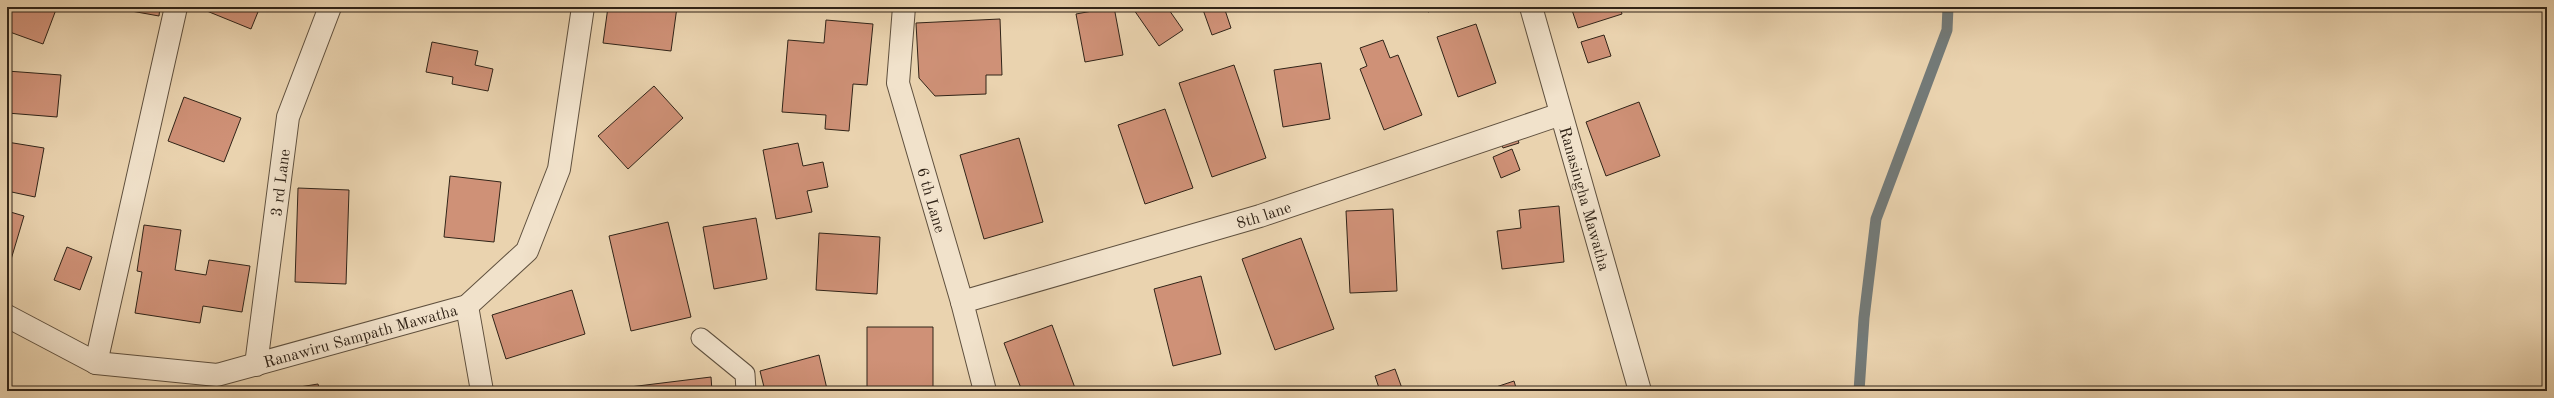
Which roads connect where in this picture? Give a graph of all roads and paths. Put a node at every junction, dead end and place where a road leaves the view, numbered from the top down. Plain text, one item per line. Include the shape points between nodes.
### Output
1 (176, 7) edge
2 (330, 7) edge
3 (583, 7) edge
4 (904, 7) edge
5 (1531, 7) edge
6 (1561, 114) junction
7 (962, 302) junction
8 (467, 306) junction
9 (7, 316) edge
10 (701, 338) dead end
11 (96, 363) junction
12 (256, 364) junction
13 (482, 391) edge
14 (746, 391) edge
15 (985, 391) edge
16 (1640, 391) edge

1 - 11 street
2 - 12 street, 3 rd Lane via 288,117
3 - 8 street, Ranawiru Sampath Mawatha via 559,168 527,251
4 - 7 street, 6 th Lane via 898,83
5 - 6 street, Ranasingha Mawatha
6 - 7 street, 8th lane via 1260,216
6 - 16 street, Ranasingha Mawatha
7 - 15 street, 6 th Lane
8 - 12 street, Ranawiru Sampath Mawatha
8 - 13 street
9 - 11 street, Ranawiru Sampath Mawatha
10 - 14 lane via 744,374
11 - 12 street, Ranawiru Sampath Mawatha via 217,375

